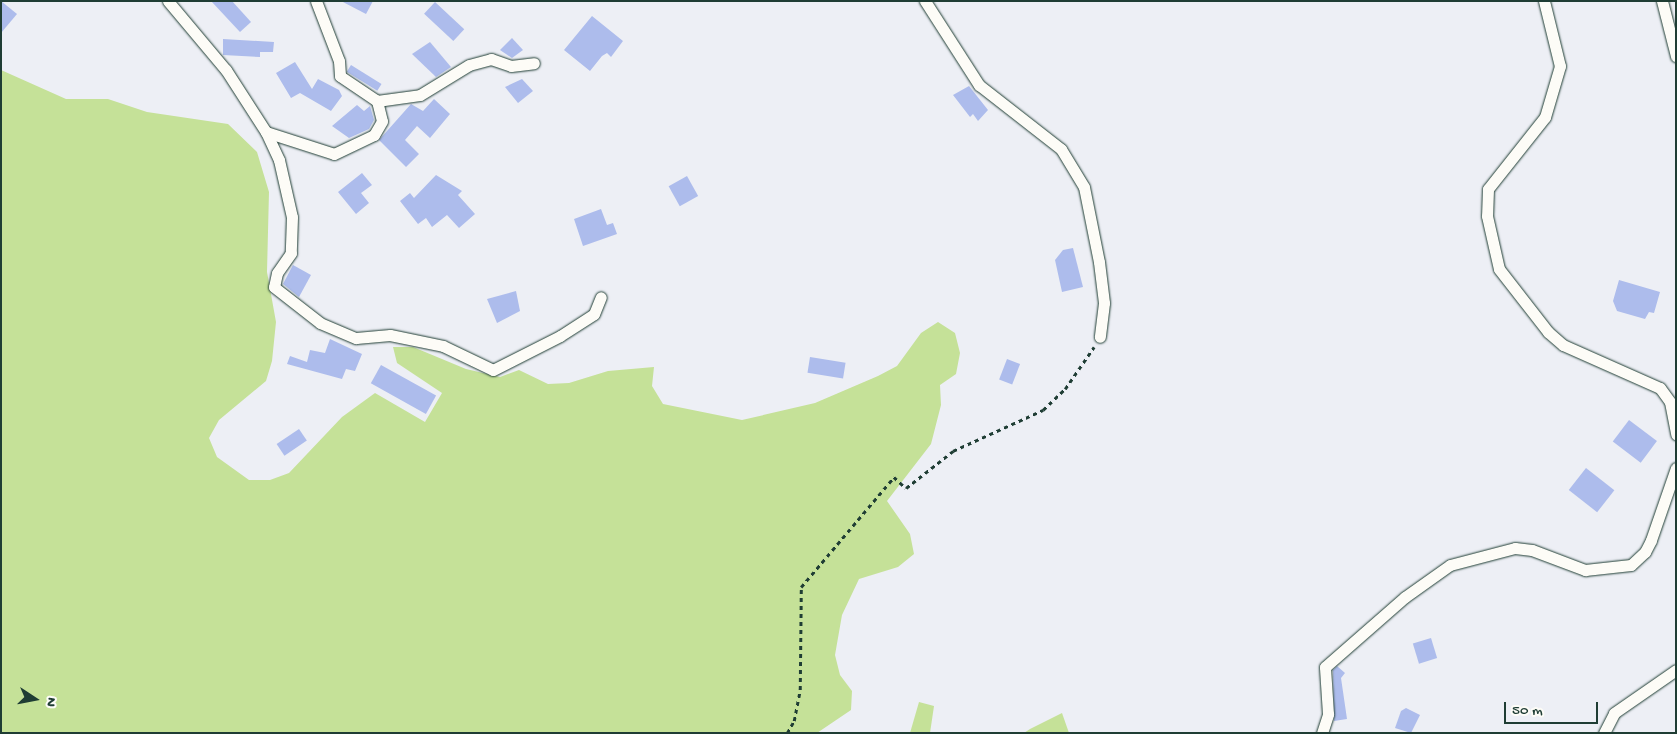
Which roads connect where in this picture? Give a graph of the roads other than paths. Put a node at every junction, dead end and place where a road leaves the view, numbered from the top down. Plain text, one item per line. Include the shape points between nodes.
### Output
1 (168, 1) edge
2 (316, 1) edge
3 (925, 1) edge
4 (1544, 1) edge
5 (1662, 1) edge
6 (1676, 56) edge
7 (534, 62) dead end
8 (377, 101) junction
9 (266, 132) junction
10 (601, 297) dead end
11 (1100, 337) road end
12 (1676, 434) edge
13 (1676, 468) edge
14 (1676, 670) edge
15 (1322, 733) edge
16 (1604, 733) edge

1 - 9 street via 226,70
2 - 8 street via 339,61 340,76
3 - 11 street via 980,85 1061,149 1084,187 1104,303
4 - 12 street via 1560,66 1545,117 1488,189 1487,216 1499,269 1548,332 1563,345 1660,388 1670,402
5 - 6 street
7 - 8 street via 511,66 491,59 468,65 420,95
8 - 9 street via 382,121 374,135 334,154
9 - 10 street via 279,160 292,216 291,254 277,273 274,287 320,323 356,338 390,335 443,346 493,370 560,336 594,314
13 - 15 street via 1651,540 1645,552 1630,565 1585,570 1532,550 1515,548 1450,565 1405,597 1325,667 1328,714
14 - 16 street via 1614,713

